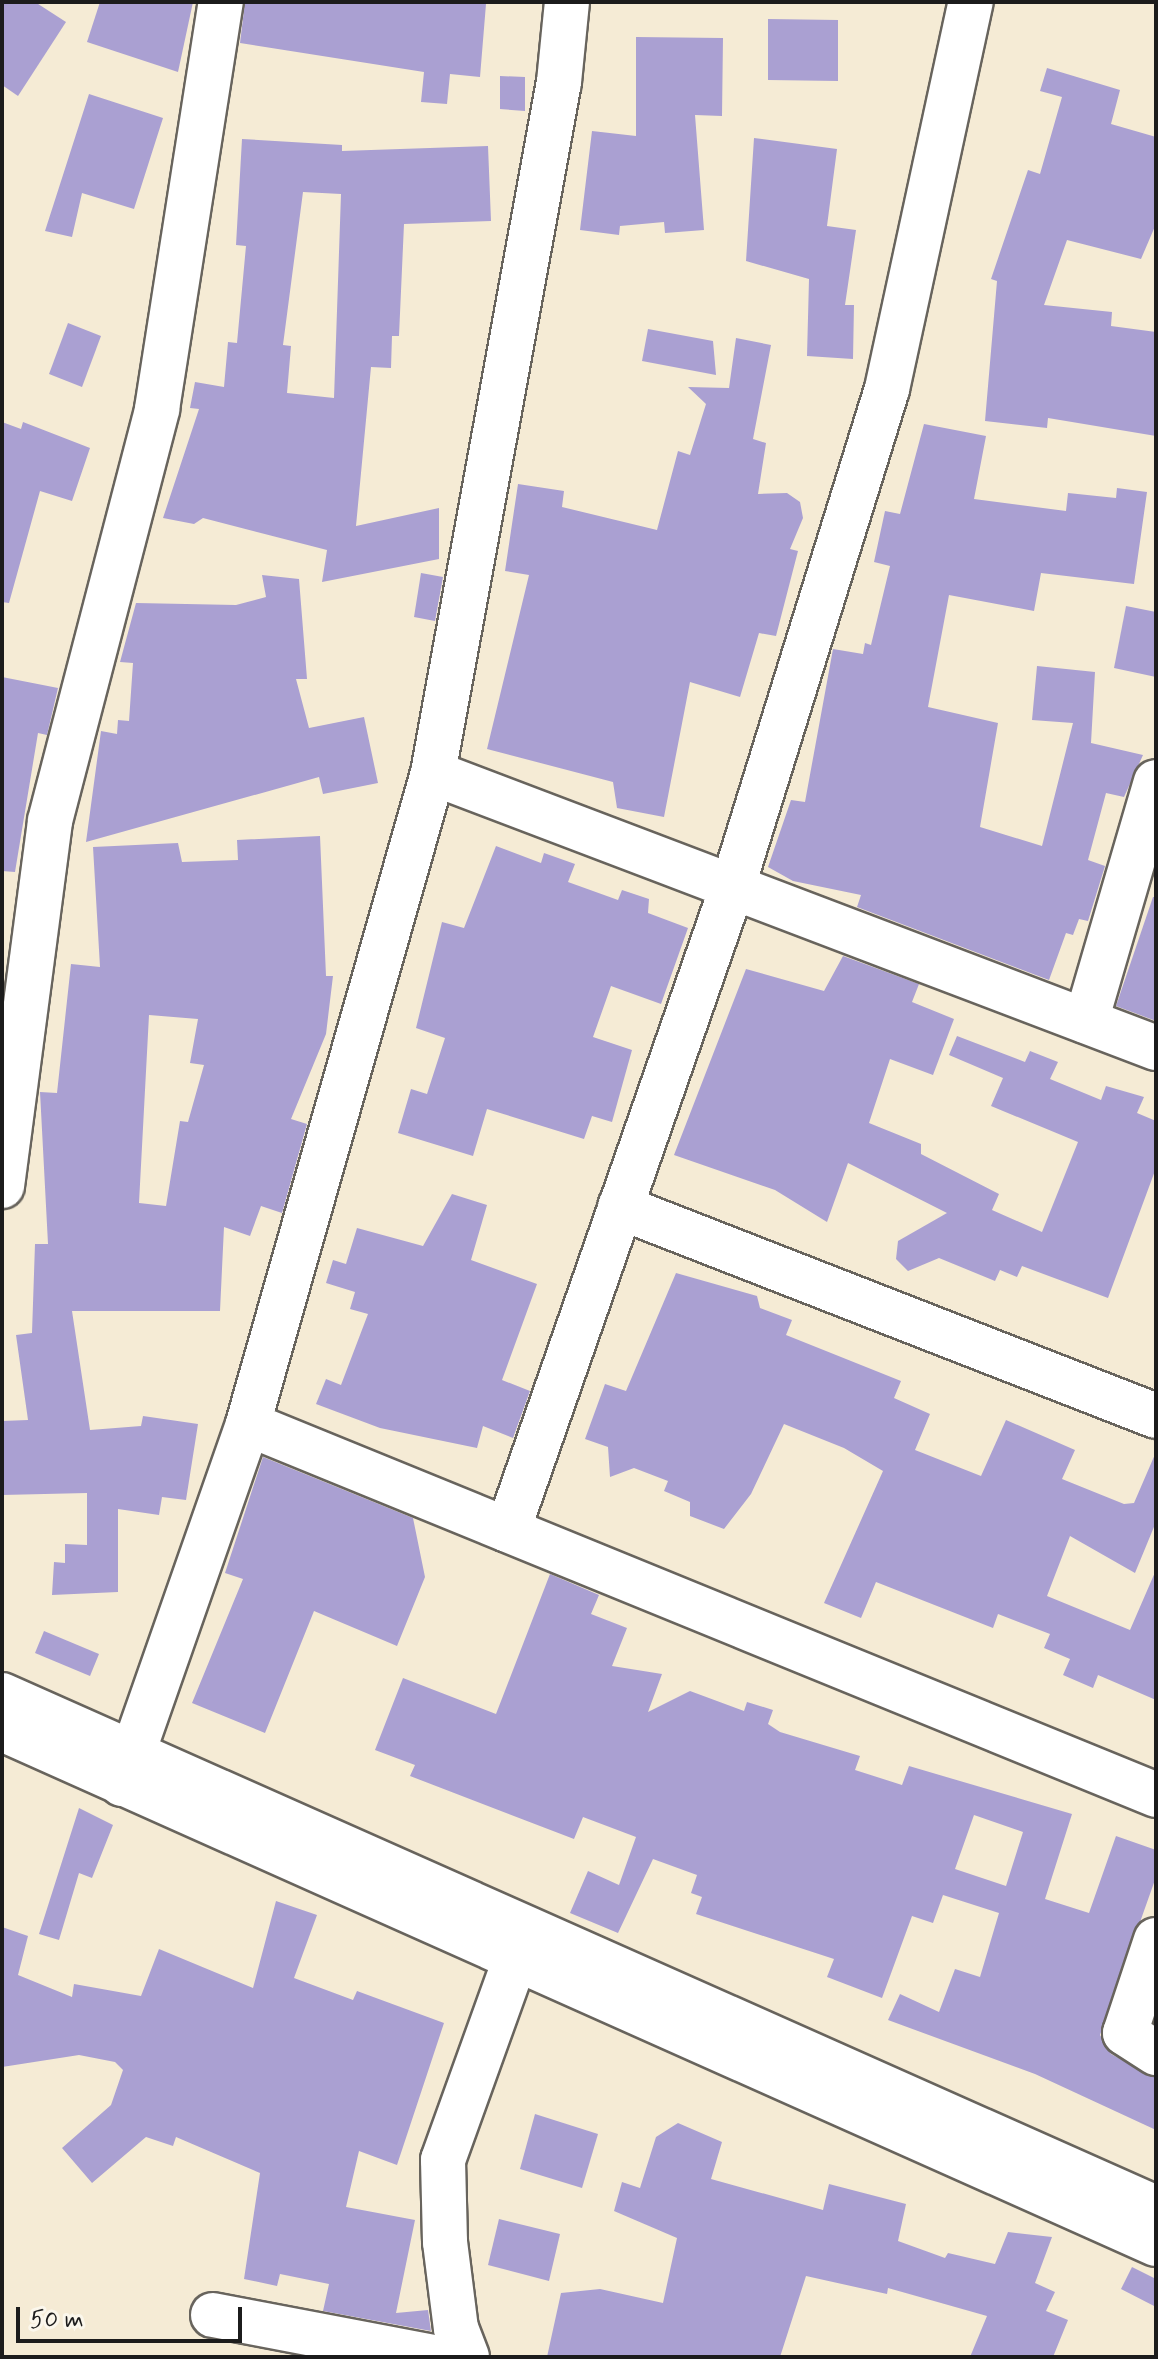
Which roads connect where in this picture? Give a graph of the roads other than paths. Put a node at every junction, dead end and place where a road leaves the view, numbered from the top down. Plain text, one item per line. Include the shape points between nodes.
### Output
1 (221, 2) edge
2 (567, 2) edge
3 (971, 2) edge
4 (433, 773) junction
5 (1156, 782) edge
6 (734, 882) junction
7 (1086, 1021) junction
8 (1156, 1048) edge
9 (2, 1186) edge
10 (620, 1207) junction
11 (1156, 1416) edge
12 (248, 1424) junction
13 (508, 1530) junction
14 (2, 1695) edge
15 (2, 1729) edge
16 (128, 1769) junction
17 (1156, 1795) edge
18 (1156, 1940) edge
19 (515, 1960) junction
20 (1156, 2053) edge
21 (1156, 2208) edge
22 (1156, 2244) edge
23 (213, 2315) dead end
24 (434, 2357) edge
25 (467, 2357) edge

1 - 9 street via 157,409 50,821
2 - 4 street via 559,82
3 - 6 street via 887,389
4 - 6 street
4 - 12 street
5 - 7 street
6 - 7 street
6 - 10 street
7 - 8 street
10 - 11 street
10 - 13 street
12 - 13 street
12 - 16 street
13 - 17 street
14 - 16 street
15 - 16 street
16 - 19 street
16 - 21 street
18 - 20 street via 1125,2033
19 - 22 street
19 - 25 street via 443,2160 448,2271
23 - 24 street

